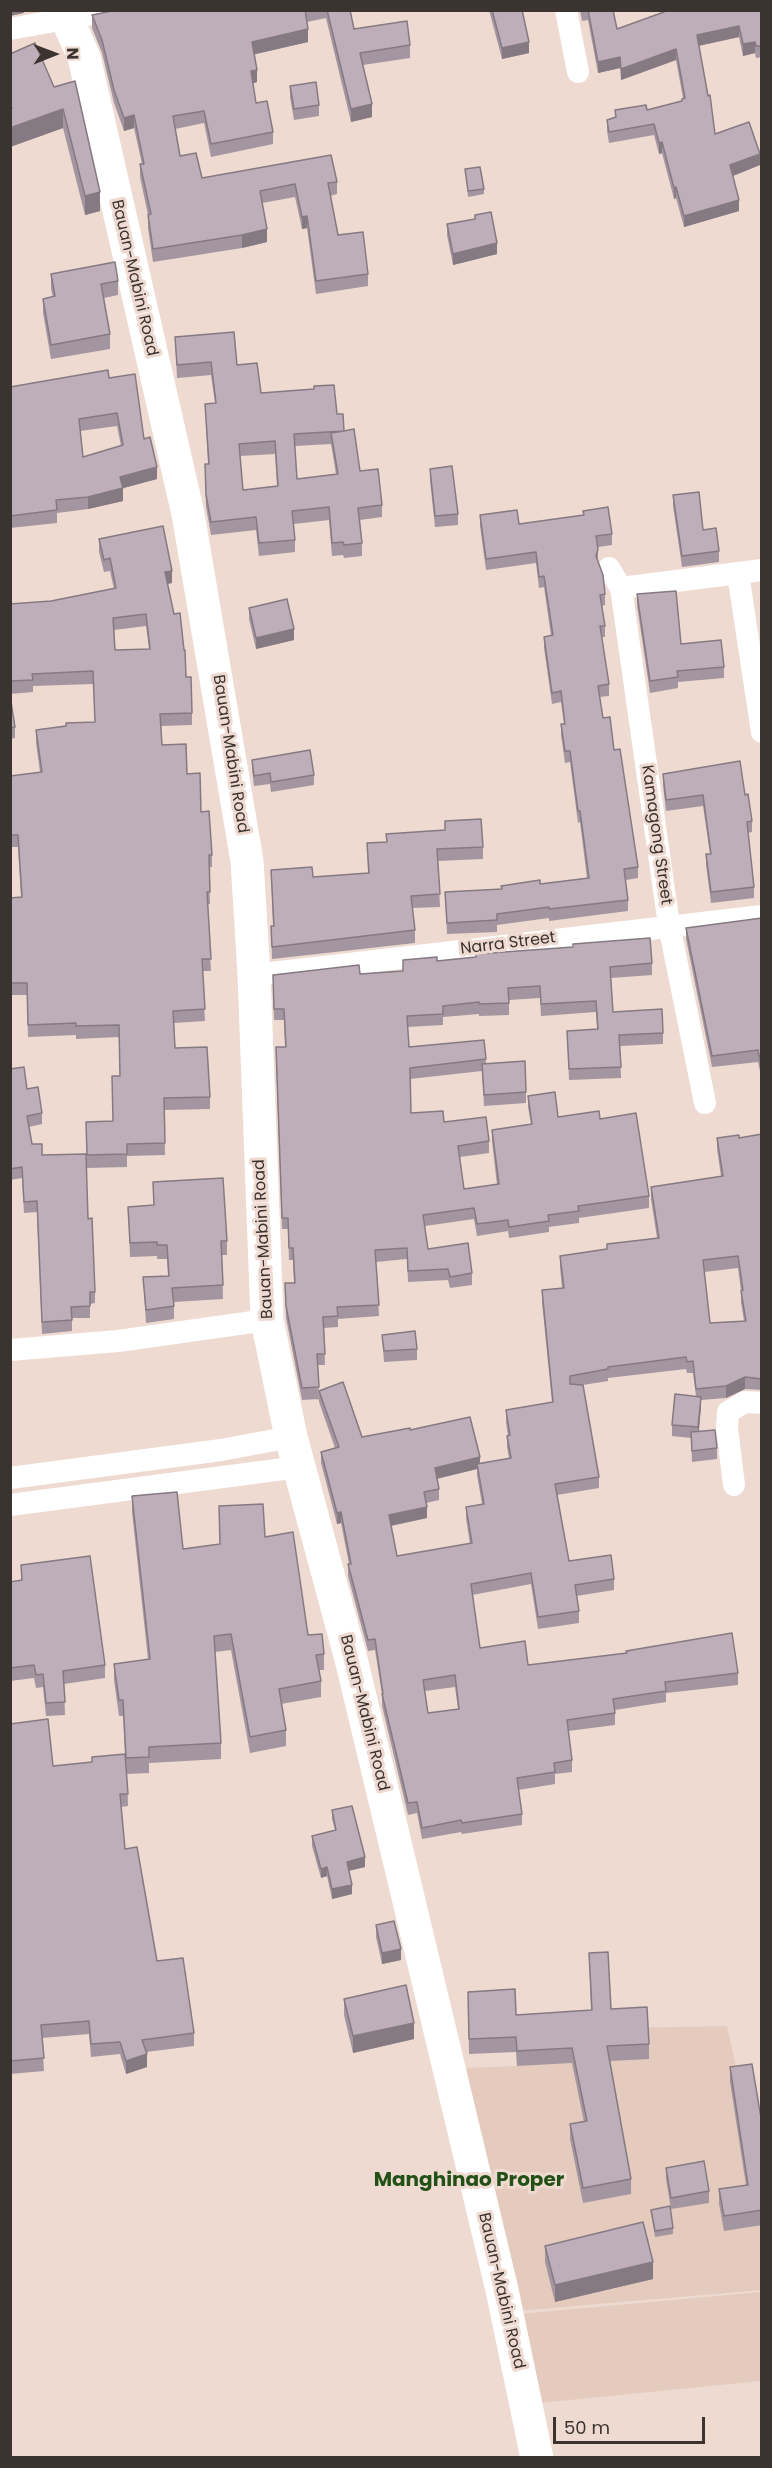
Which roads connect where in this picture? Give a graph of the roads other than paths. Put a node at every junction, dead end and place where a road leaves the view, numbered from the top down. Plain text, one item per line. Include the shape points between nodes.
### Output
1 (115, 10) edge
2 (566, 10) edge
3 (64, 15) edge
4 (10, 29) edge
5 (578, 72) dead end
6 (609, 568) dead end
7 (762, 570) edge
8 (738, 574) junction
9 (621, 588) junction
10 (762, 732) edge
11 (762, 916) edge
12 (669, 925) junction
13 (254, 975) junction
14 (705, 1103) dead end
15 (267, 1320) junction
16 (10, 1350) edge
17 (762, 1403) edge
18 (295, 1452) junction
19 (10, 1478) edge
20 (734, 1485) dead end
21 (10, 1505) edge
22 (537, 2457) edge

1 - 3 street
2 - 5 street
3 - 4 street
3 - 13 main road, Bauan-Mabini Road via 84,57 188,514 247,861
6 - 9 street, Kamagong Street
7 - 8 street
8 - 9 street
8 - 10 street
9 - 12 street, Kamagong Street
11 - 12 street, Narra Street
12 - 13 street, Narra Street
12 - 14 street, Kamagong Street
13 - 15 main road, Bauan-Mabini Road
15 - 16 street via 118,1341
15 - 18 main road, Bauan-Mabini Road
17 - 20 street via 745,1402 728,1412
18 - 19 street via 221,1450
18 - 21 street
18 - 22 main road, Bauan-Mabini Road via 352,1663 502,2290

